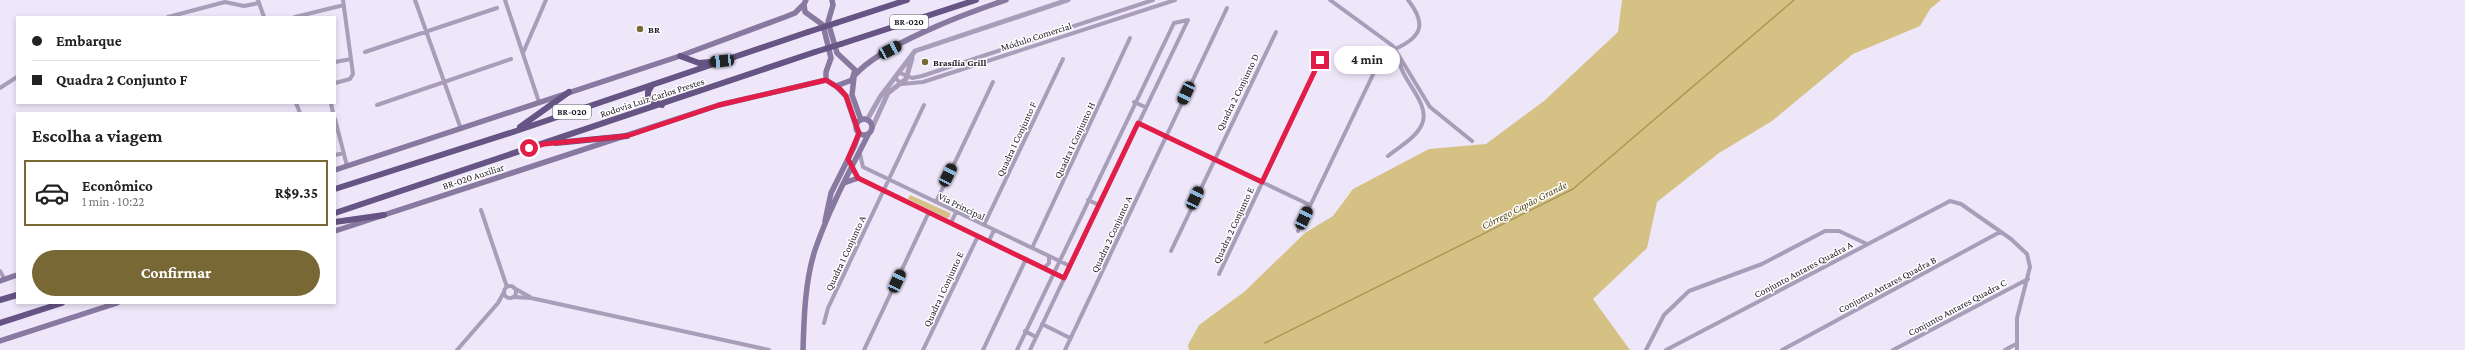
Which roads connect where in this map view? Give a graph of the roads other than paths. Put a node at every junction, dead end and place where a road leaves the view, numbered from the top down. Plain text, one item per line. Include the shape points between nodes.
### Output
1 (343, 0) edge
2 (415, 0) edge
3 (505, 0) edge
4 (546, 0) edge
5 (832, 0) edge
6 (907, 0) edge
7 (976, 0) edge
8 (1006, 0) edge
9 (1068, 0) edge
10 (1153, 0) edge
11 (1175, 0) edge
12 (1330, 0) edge
13 (1408, 0) edge
14 (258, 1) edge
15 (805, 2) edge
16 (344, 5) junction
17 (1139, 5) junction
18 (497, 8) dead end
19 (1227, 8) dead end
20 (1141, 11) junction
21 (172, 16) edge
22 (264, 16) edge
23 (299, 16) edge
24 (1082, 24) junction
25 (1084, 29) junction
26 (426, 31) junction
27 (1276, 32) dead end
28 (1130, 38) dead end
29 (1006, 49) junction
30 (1395, 49) junction
31 (365, 52) dead end
32 (523, 53) junction
33 (1008, 54) junction
34 (913, 55) junction
35 (680, 56) junction
36 (351, 58) junction
37 (511, 59) dead end
38 (1063, 60) dead end
39 (1320, 60) dead end
40 (722, 61) junction
41 (336, 62) edge
42 (1379, 62) dead end
43 (900, 73) junction
44 (855, 76) junction
45 (907, 76) junction
46 (922, 76) junction
47 (16, 78) edge
48 (896, 79) junction
49 (826, 80) junction
50 (923, 82) junction
51 (994, 82) dead end
52 (336, 83) edge
53 (443, 84) junction
54 (902, 84) junction
55 (652, 85) junction
56 (836, 86) junction
57 (0, 88) edge
58 (569, 92) junction
59 (540, 102) junction
60 (1134, 102) junction
61 (377, 105) dead end
62 (662, 105) junction
63 (924, 105) dead end
64 (1145, 107) junction
65 (864, 120) junction
66 (336, 123) edge
67 (1138, 123) junction
68 (856, 126) junction
69 (461, 129) junction
70 (516, 131) junction
71 (871, 131) junction
72 (859, 133) junction
73 (627, 136) junction
74 (1166, 136) junction
75 (1472, 141) dead end
76 (544, 144) junction
77 (860, 151) junction
78 (344, 153) junction
79 (336, 155) edge
80 (1388, 156) dead end
81 (848, 159) junction
82 (1213, 159) junction
83 (347, 166) junction
84 (851, 168) junction
85 (336, 170) edge
86 (858, 178) junction
87 (888, 179) junction
88 (1262, 182) junction
89 (844, 183) junction
90 (336, 189) edge
91 (882, 190) junction
92 (1088, 200) junction
93 (936, 202) junction
94 (1098, 205) junction
95 (1310, 205) junction
96 (481, 210) dead end
97 (929, 212) junction
98 (956, 212) junction
99 (336, 213) edge
100 (384, 215) junction
101 (336, 222) edge
102 (951, 223) junction
103 (984, 225) junction
104 (823, 229) junction
105 (994, 230) junction
106 (1298, 231) dead end
107 (336, 232) edge
108 (2000, 232) junction
109 (978, 236) junction
110 (989, 241) junction
111 (1867, 244) junction
112 (1032, 248) junction
113 (1171, 251) dead end
114 (1049, 256) junction
115 (1026, 259) junction
116 (1059, 261) junction
117 (1070, 266) junction
118 (1044, 268) junction
119 (0, 271) edge
120 (1053, 272) junction
121 (1219, 274) dead end
122 (16, 276) edge
123 (1064, 278) junction
124 (2028, 278) junction
125 (2, 280) edge
126 (507, 287) junction
127 (514, 288) junction
128 (504, 292) junction
129 (16, 295) edge
130 (510, 297) junction
131 (530, 298) junction
132 (0, 300) edge
133 (498, 303) junction
134 (59, 304) edge
135 (114, 304) edge
136 (0, 323) edge
137 (824, 323) dead end
138 (1042, 324) junction
139 (1026, 331) junction
140 (1036, 337) junction
141 (1070, 338) junction
142 (0, 341) edge
143 (2016, 344) junction
144 (457, 350) edge
145 (769, 350) edge
146 (803, 350) edge
147 (864, 350) edge
148 (924, 350) edge
149 (983, 350) edge
150 (1017, 350) edge
151 (1030, 350) edge
152 (1064, 350) edge
153 (1646, 350) edge
154 (1666, 350) edge
155 (1782, 350) edge
156 (1893, 350) edge
157 (2005, 350) edge
158 (2017, 350) edge

1 - 16 street
2 - 26 street
3 - 32 street
4 - 32 street
5 - 44 main road via 828,22 837,53 843,61 853,66
6 - 40 highway, Rodovia Luiz Carlos Prestes / BR-020, bridge
7 - 62 highway, Rodovia Luiz Carlos Prestes / BR-020, bridge
8 - 44 main road via 954,19 911,39 864,65
9 - 34 street via 922,48
10 - 17 street, Módulo Comercial
11 - 20 street, Módulo Comercial
12 - 30 street
13 - 30 street via 1421,22 1419,32 1409,43
14 - 21 street via 244,6 225,2
14 - 22 street
15 - 35 main road via 785,18
15 - 49 main road via 805,12 823,25 831,58
16 - 23 street
16 - 36 street
17 - 20 street
17 - 24 street, Módulo Comercial
18 - 26 street
19 - 74 street, Quadra 2 Conjunto A
20 - 25 street, Módulo Comercial
24 - 25 street
24 - 29 street, Módulo Comercial
25 - 33 street, Módulo Comercial
26 - 31 street
26 - 53 street
27 - 82 street, Quadra 2 Conjunto D
28 - 112 street, Quadra 1 Conjunto H
29 - 33 street
29 - 46 street, Módulo Comercial
30 - 75 street via 1430,107
30 - 80 street via 1402,71 1418,98 1424,115 1423,124 1418,131
32 - 59 street
33 - 50 street, Módulo Comercial
34 - 43 street
34 - 45 street
35 - 40 highway via 699,63
35 - 58 main road
36 - 41 street
36 - 52 street via 352,77
37 - 53 street
38 - 103 street, Quadra 1 Conjunto F
39 - 88 street, Quadra 2 Conjunto E
40 - 55 highway, Rodovia Luiz Carlos Prestes / BR-020
42 - 95 street
43 - 45 street, Módulo Comercial
43 - 48 street
44 - 56 main road via 848,83
44 - 65 main road via 852,95
45 - 46 street, Módulo Comercial
45 - 54 street
46 - 50 street
47 - 57 street
48 - 54 street
48 - 65 street
49 - 56 main road
49 - 73 main road, BR-020 Auxiliar via 719,105
50 - 54 street, Módulo Comercial
51 - 93 street
53 - 61 street
53 - 69 street
54 - 71 street via 888,93
55 - 62 highway via 648,99
55 - 70 highway, Rodovia Luiz Carlos Prestes / BR-020
56 - 68 main road via 846,96
58 - 59 main road
58 - 70 highway
59 - 69 main road
60 - 64 street
60 - 64 street via 1174,23 1188,20
60 - 92 street
62 - 76 highway, Rodovia Luiz Carlos Prestes / BR-020
63 - 87 street, Quadra 1 Conjunto A
64 - 67 street
65 - 68 main road
65 - 71 main road
66 - 78 street
67 - 74 street
67 - 94 street
68 - 72 main road
69 - 83 main road
70 - 90 highway, Rodovia Luiz Carlos Prestes / BR-020
71 - 72 main road via 863,135
71 - 77 main road
72 - 81 main road
73 - 76 highway
73 - 100 main road, BR-020 Auxiliar
74 - 82 street
74 - 141 street, Quadra 2 Conjunto A
76 - 99 highway, Rodovia Luiz Carlos Prestes / BR-020
77 - 84 main road
77 - 87 street, Via Principal via 859,159 863,167
78 - 79 street
78 - 83 street
81 - 84 main road
81 - 104 main road via 831,193
82 - 88 street
82 - 113 street, Quadra 2 Conjunto D
83 - 85 main road
84 - 86 street, Via Principal
84 - 89 main road
86 - 89 main road
86 - 91 street, Via Principal
87 - 91 street, Quadra 1 Conjunto A
87 - 93 street, Via Principal
88 - 95 street
88 - 121 street, Quadra 2 Conjunto E
89 - 104 main road
91 - 97 street, Via Principal
91 - 137 street, Quadra 1 Conjunto A via 828,308
92 - 94 street
92 - 116 street
93 - 98 street, Via Principal
94 - 117 street
95 - 106 street
96 - 126 street
97 - 102 street, Via Principal
97 - 147 street
98 - 102 street
98 - 103 street, Via Principal
100 - 101 highway
100 - 107 main road, BR-020 Auxiliar
102 - 109 street, Via Principal
103 - 105 street, Via Principal
104 - 146 main road via 810,271
105 - 110 street
105 - 112 street, Via Principal
108 - 111 street, Conjunto Antares Quadra A via 1961,204 1946,201
108 - 124 street via 2021,246 2027,254 2030,260
108 - 155 street, Conjunto Antares Quadra B
109 - 110 street, Via Principal
109 - 148 street, Quadra 1 Conjunto E
110 - 115 street, Via Principal
111 - 153 street via 1839,231 1824,231 1762,264 1689,291 1664,315
111 - 154 street, Conjunto Antares Quadra A
112 - 114 street, Via Principal
114 - 116 street, Via Principal
114 - 118 street via 1049,263
115 - 118 street, Via Principal
115 - 149 street
116 - 117 street, Via Principal
116 - 120 street
117 - 123 street
118 - 120 street, Via Principal
119 - 125 street
120 - 123 street, Via Principal
120 - 139 street
122 - 125 main road
123 - 138 street
124 - 143 street via 2017,318
124 - 156 street, Conjunto Antares Quadra C
126 - 127 street
126 - 128 street
127 - 130 street via 515,294
127 - 131 street
128 - 130 street
128 - 133 street
129 - 132 highway
130 - 131 street
130 - 133 street
131 - 145 street
133 - 144 street
134 - 136 highway
135 - 142 main road
138 - 140 street
138 - 141 street
139 - 140 street
139 - 150 street
140 - 151 street
141 - 152 street, Quadra 2 Conjunto A
143 - 157 street
143 - 158 street

